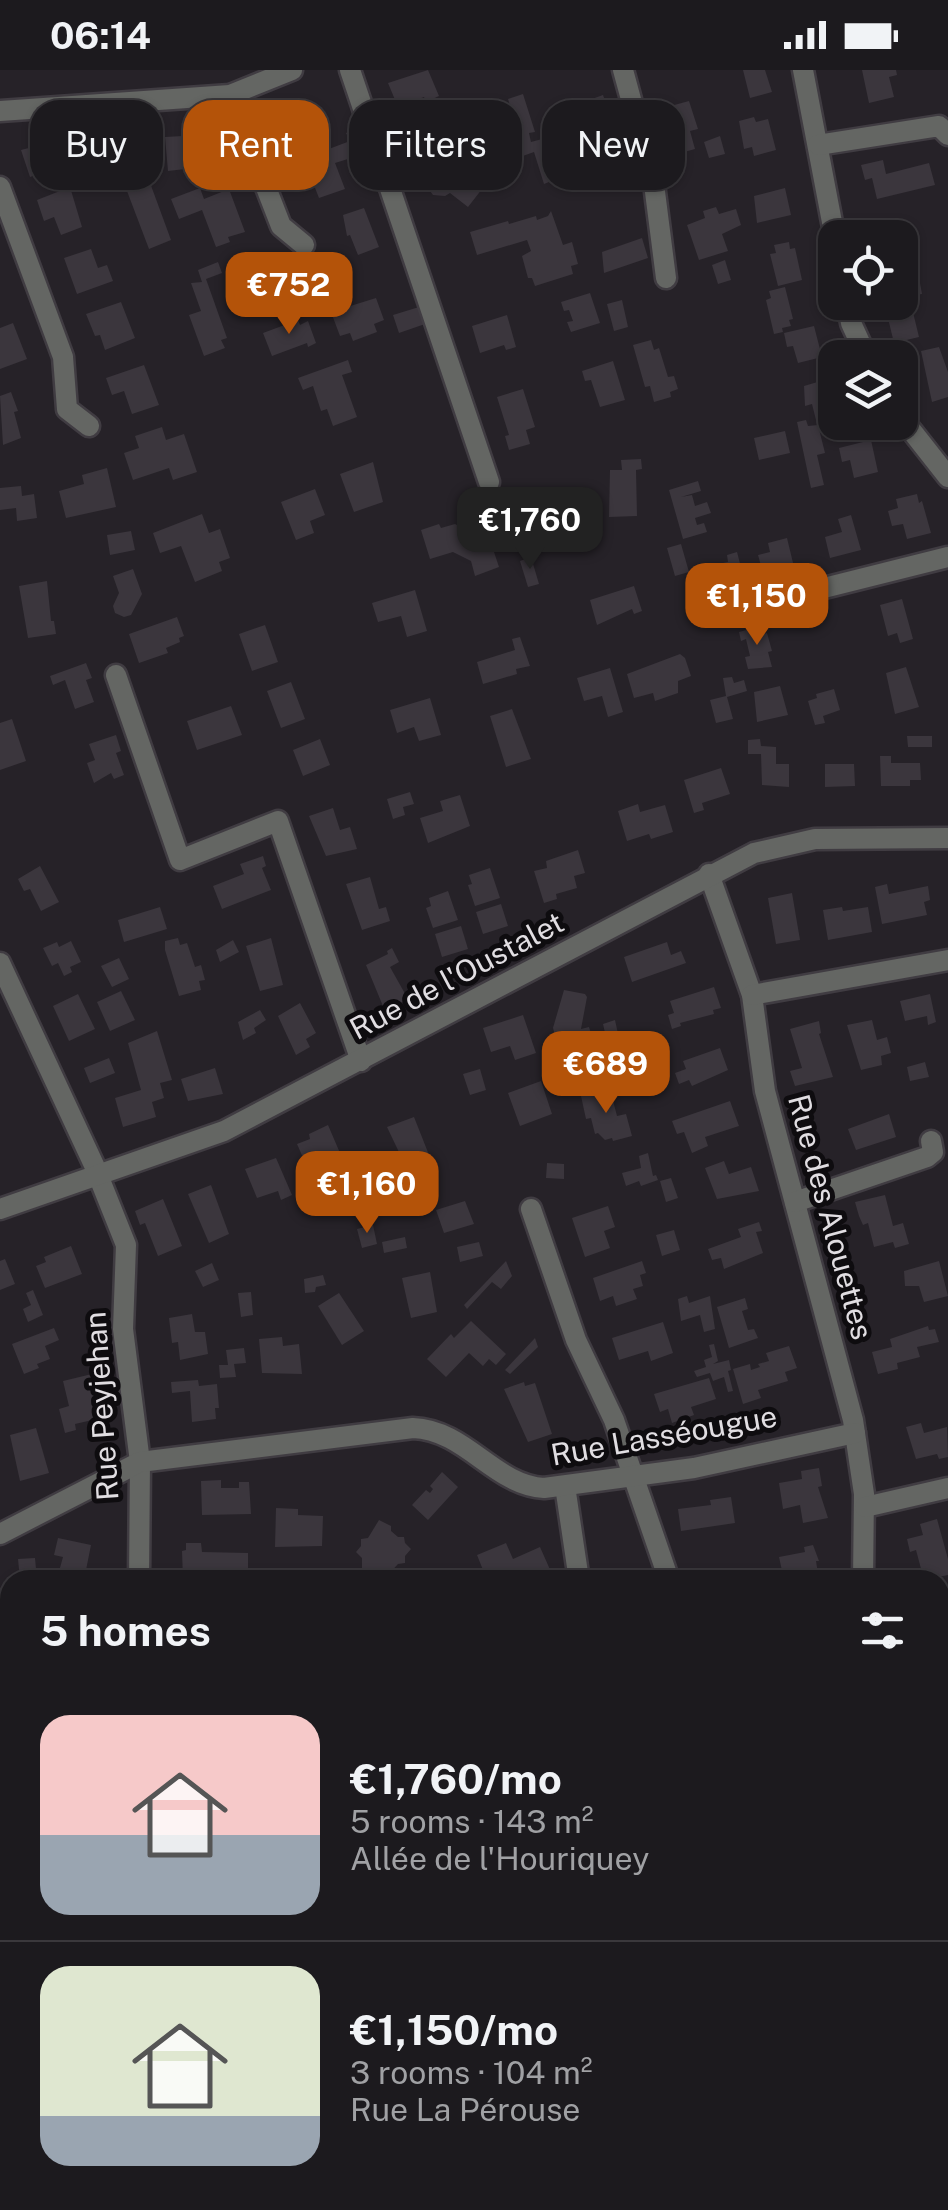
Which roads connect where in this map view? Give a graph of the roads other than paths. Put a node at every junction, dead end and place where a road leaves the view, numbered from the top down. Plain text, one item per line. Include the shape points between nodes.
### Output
1 (292, 70) edge
2 (350, 70) edge
3 (623, 70) edge
4 (804, 70) edge
5 (230, 95) junction
6 (0, 111) edge
7 (948, 135) edge
8 (818, 145) junction
9 (0, 187) edge
10 (832, 220) edge
11 (304, 244) dead end
12 (666, 278) dead end
13 (89, 426) dead end
14 (918, 438) edge
15 (948, 476) edge
16 (490, 482) dead end
17 (948, 557) edge
18 (716, 615) dead end
19 (116, 675) dead end
20 (948, 838) edge
21 (709, 874) junction
22 (948, 960) edge
23 (0, 962) edge
24 (752, 995) junction
25 (361, 1061) junction
26 (931, 1140) dead end
27 (97, 1174) junction
28 (796, 1202) junction
29 (532, 1208) dead end
30 (0, 1209) edge
31 (855, 1433) junction
32 (140, 1462) junction
33 (633, 1476) junction
34 (565, 1486) junction
35 (948, 1488) edge
36 (865, 1507) junction
37 (0, 1534) edge
38 (139, 1570) edge
39 (578, 1570) edge
40 (666, 1570) edge
41 (863, 1570) edge

1 - 5 street
2 - 16 street
3 - 12 street via 654,184
4 - 8 street
5 - 6 street
5 - 11 street via 281,226
7 - 8 street via 939,126
8 - 10 street
9 - 13 street via 63,357 67,410
14 - 15 street
17 - 18 street
19 - 25 street via 180,860 278,822
20 - 21 street, Rue de l'Oustalet via 794,841
21 - 24 street, Rue des Alouettes
21 - 25 street, Rue de l'Oustalet
22 - 24 street
23 - 27 street, Rue Peyjehan
24 - 28 street, Rue des Alouettes via 765,1091
25 - 27 street, Rue de l'Oustalet via 224,1130
26 - 28 street via 927,1157
27 - 30 street, Rue de l'Oustalet
27 - 32 street, Rue Peyjehan via 126,1245 123,1329
28 - 31 street, Rue des Alouettes
29 - 33 street via 576,1340
31 - 33 street, Rue Lasséougue
31 - 36 street, Rue des Alouettes
32 - 34 street, Rue Lasséougue via 422,1428 453,1437 520,1484
32 - 37 street
32 - 38 street, Rue Peyjehan
33 - 34 street, Rue Lasséougue
33 - 40 street
34 - 39 street
35 - 36 street
36 - 41 street, Rue des Alouettes

